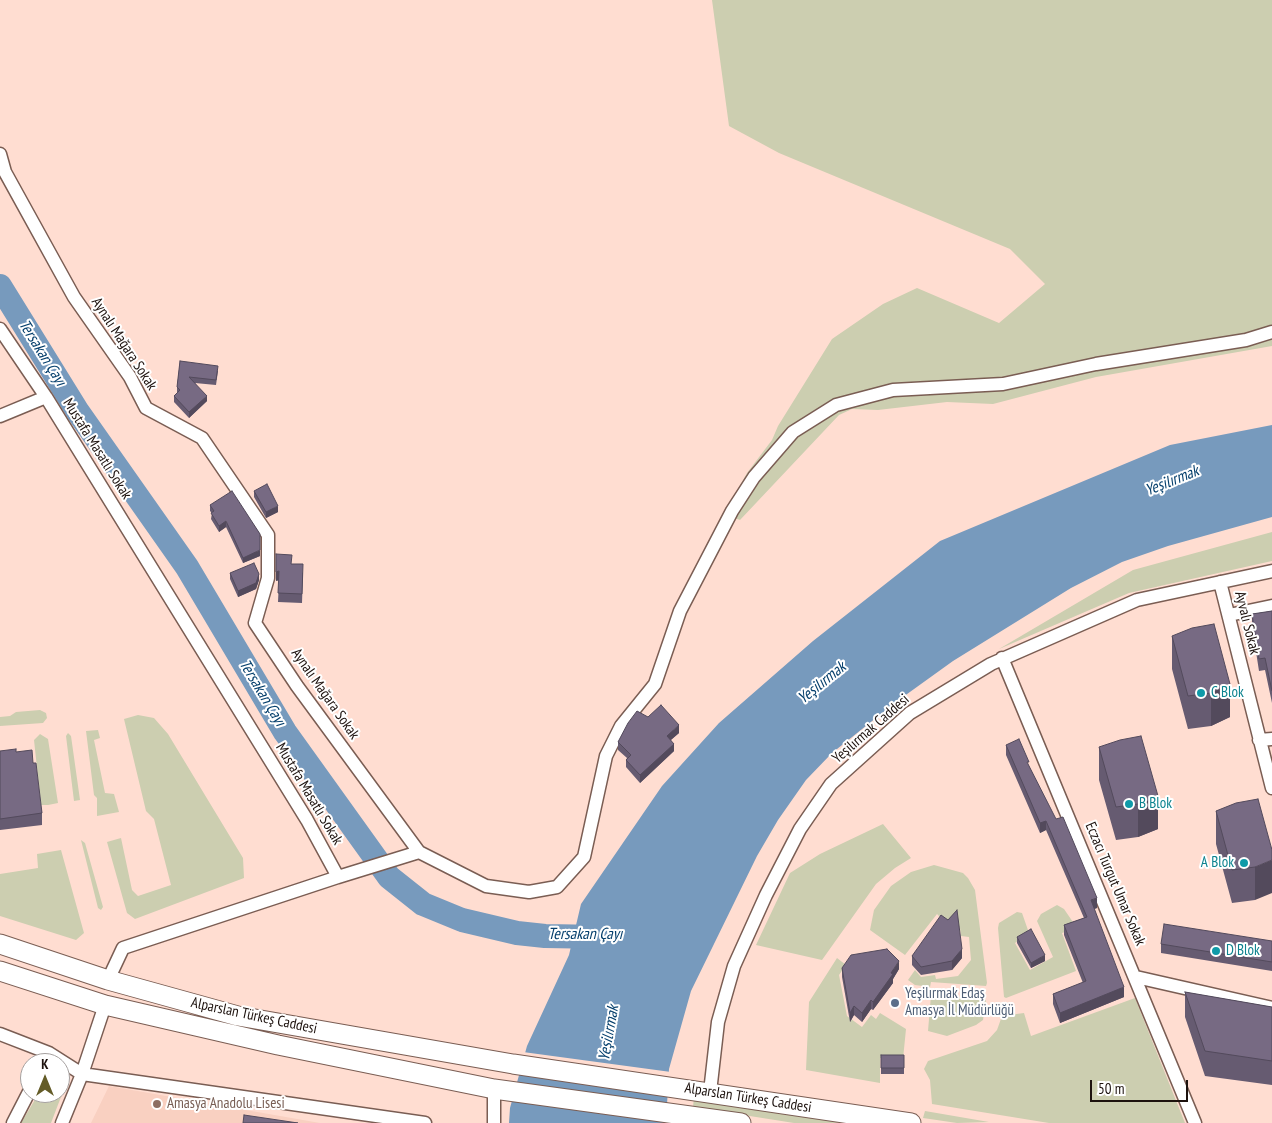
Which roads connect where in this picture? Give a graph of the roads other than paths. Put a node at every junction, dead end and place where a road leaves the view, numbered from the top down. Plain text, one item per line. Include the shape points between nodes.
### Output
1 (0, 154) edge
2 (0, 329) edge
3 (1272, 332) edge
4 (46, 397) junction
5 (0, 416) edge
6 (1272, 571) edge
7 (1220, 582) junction
8 (1272, 606) edge
9 (1229, 615) junction
10 (1002, 658) junction
11 (1266, 739) edge
12 (1272, 788) edge
13 (419, 852) junction
14 (338, 877) junction
15 (0, 944) edge
16 (0, 971) edge
17 (1136, 977) junction
18 (108, 980) junction
19 (105, 1005) junction
20 (1272, 1008) edge
21 (0, 1034) edge
22 (36, 1053) edge
23 (70, 1069) edge
24 (82, 1074) junction
25 (501, 1090) junction
26 (710, 1092) junction
27 (23, 1103) edge
28 (678, 1116) edge
29 (13, 1123) edge
30 (62, 1123) edge
31 (425, 1123) edge
32 (494, 1123) edge
33 (741, 1123) edge
34 (911, 1123) edge
35 (1195, 1123) edge

1 - 13 street, Aynalı Mağara Sokak via 5,172 74,297 130,377 146,408 202,438 268,535 268,578 255,622 297,686
2 - 4 street, Mustafa Masatlı Sokak
3 - 13 street via 1246,340 1096,364 1003,384 893,390 836,405 793,432 754,476 732,512 680,611 654,684 621,726 606,756 584,857 557,886 529,892 486,886
4 - 5 street
4 - 14 street, Mustafa Masatlı Sokak via 302,811
6 - 7 street, Yeşilırmak Caddesi
7 - 9 street, Ayvalı Sokak
7 - 10 street, Yeşilırmak Caddesi via 1138,600
8 - 9 street
9 - 11 street, Ayvalı Sokak
10 - 17 street, Eczacı Turgut Umar Sokak
10 - 26 street, Yeşilırmak Caddesi via 910,713 831,784 800,828 734,966 718,1022
11 - 12 street, Ayvalı Sokak
13 - 14 street
14 - 18 street via 123,948
15 - 18 highway, Alparslan Türkeş Caddesi
16 - 19 highway, Alparslan Türkeş Caddesi
17 - 20 street
17 - 35 street, Eczacı Turgut Umar Sokak
18 - 26 highway, Alparslan Türkeş Caddesi via 238,1016 513,1064
19 - 24 street
19 - 25 highway, Alparslan Türkeş Caddesi via 278,1045
21 - 22 street
23 - 24 street
24 - 30 street
24 - 31 street
25 - 28 highway, Alparslan Türkeş Caddesi
25 - 32 street
26 - 34 highway, Alparslan Türkeş Caddesi
27 - 29 street
28 - 33 highway, Alparslan Türkeş Caddesi

